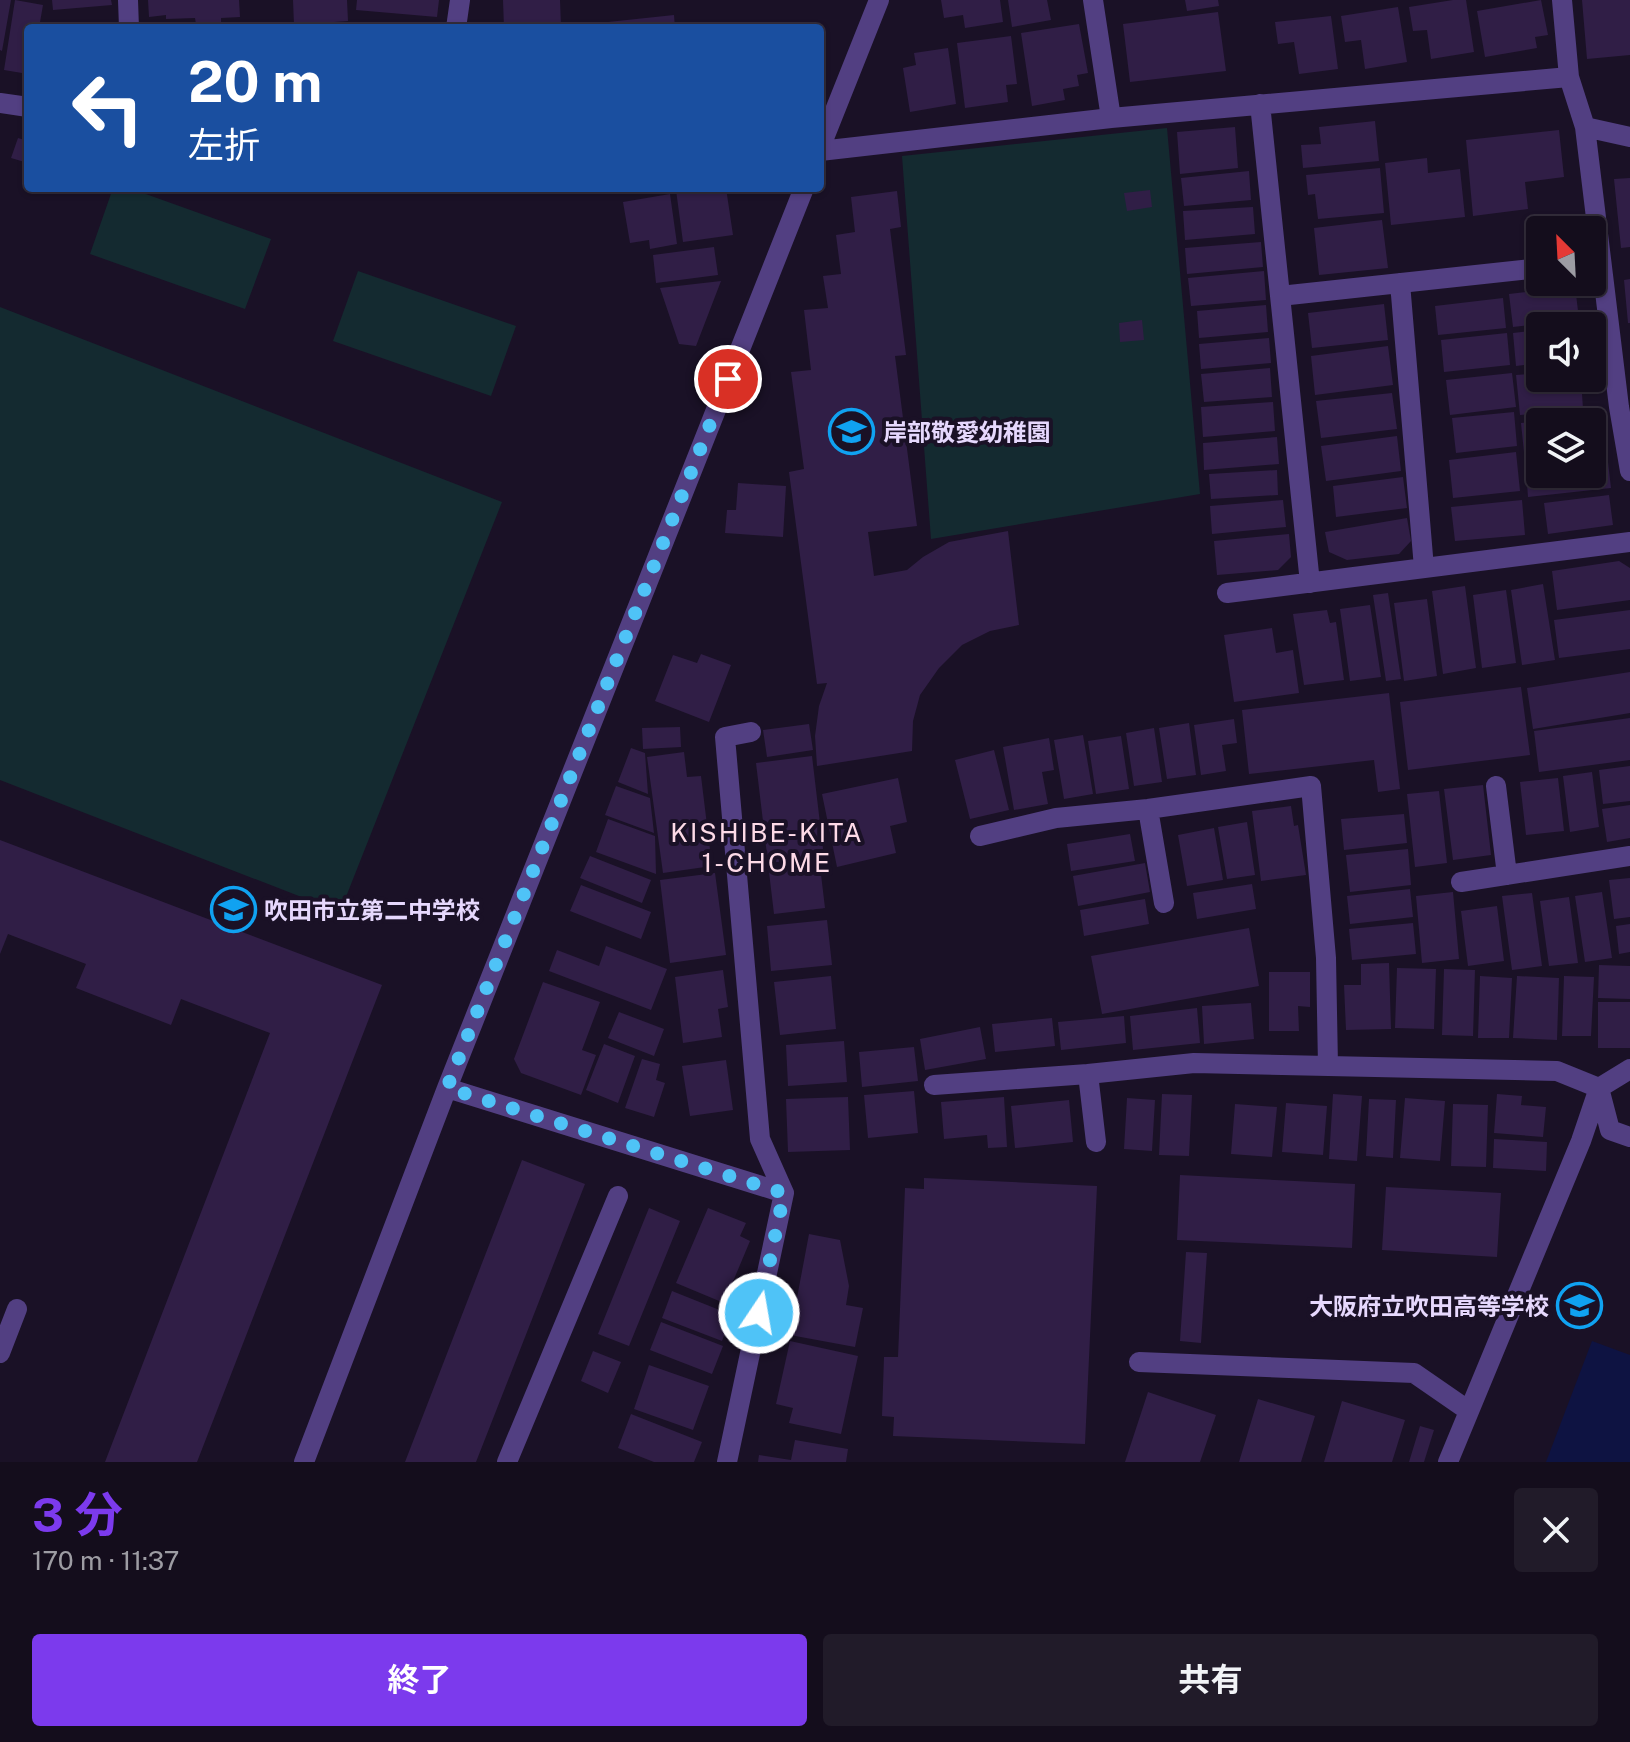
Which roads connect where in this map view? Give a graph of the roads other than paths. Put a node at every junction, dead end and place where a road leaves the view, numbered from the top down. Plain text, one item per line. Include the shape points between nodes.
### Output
1 (128, 0) edge
2 (460, 0) edge
3 (879, 0) edge
4 (1093, 0) edge
5 (1562, 0) edge
6 (129, 24) edge
7 (457, 24) edge
8 (1569, 77) junction
9 (0, 103) edge
10 (1260, 104) junction
11 (24, 106) edge
12 (1111, 118) junction
13 (1585, 127) junction
14 (1630, 137) edge
15 (824, 139) edge
16 (824, 149) edge
17 (802, 192) edge
18 (1592, 216) edge
19 (1526, 270) edge
20 (1400, 283) junction
21 (1280, 296) junction
22 (1601, 296) edge
23 (1630, 471) edge
24 (1630, 542) edge
25 (1424, 568) junction
26 (1310, 583) junction
27 (1227, 593) dead end
28 (751, 732) dead end
29 (1496, 786) dead end
30 (1148, 809) junction
31 (980, 836) dead end
32 (1630, 856) edge
33 (1507, 875) junction
34 (1461, 882) dead end
35 (1164, 903) dead end
36 (1328, 1066) junction
37 (1630, 1069) edge
38 (1088, 1074) junction
39 (934, 1085) dead end
40 (447, 1088) junction
41 (1599, 1088) junction
42 (1630, 1137) edge
43 (1096, 1142) dead end
44 (784, 1193) junction
45 (618, 1196) dead end
46 (17, 1309) dead end
47 (0, 1353) edge
48 (1139, 1362) dead end
49 (1469, 1411) junction
50 (304, 1462) edge
51 (507, 1462) edge
52 (727, 1462) edge
53 (1448, 1462) edge

1 - 6 street
2 - 7 street
3 - 15 street
4 - 12 street
5 - 8 street
8 - 10 street
8 - 13 street
9 - 11 street
10 - 12 street
10 - 21 street
12 - 16 street
13 - 14 street
13 - 18 street
17 - 40 street
19 - 20 street
20 - 21 street
20 - 25 street
21 - 26 street
22 - 23 street
24 - 25 street
25 - 26 street
26 - 27 street
28 - 44 street via 725,737 760,1139
29 - 33 street
30 - 31 street via 1056,818
30 - 35 street
30 - 36 street via 1311,786 1326,958
32 - 33 street
33 - 34 street
36 - 38 street via 1194,1063
36 - 41 street via 1557,1071
37 - 41 street
38 - 39 street
38 - 43 street
40 - 44 street
40 - 50 street
41 - 42 street via 1610,1130
41 - 49 street
44 - 52 street
45 - 51 street
46 - 47 street
48 - 49 street via 1414,1373
49 - 53 street

